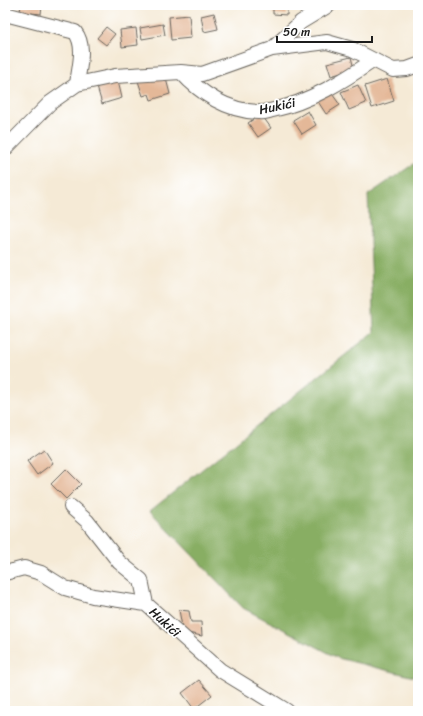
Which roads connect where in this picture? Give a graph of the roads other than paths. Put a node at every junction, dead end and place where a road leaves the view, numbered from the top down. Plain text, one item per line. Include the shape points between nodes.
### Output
1 (329, 5) edge
2 (5, 14) edge
3 (272, 49) junction
4 (374, 60) junction
5 (418, 65) edge
6 (181, 72) junction
7 (77, 84) junction
8 (5, 149) edge
9 (71, 507) dead end
10 (5, 573) edge
11 (146, 604) junction
12 (287, 711) edge

1 - 3 street via 301,22
2 - 7 street via 75,32 80,38 81,49
3 - 4 street via 327,42 352,49
3 - 6 street via 202,74
4 - 5 street via 393,70
4 - 6 street, Hukići via 312,97 259,112 234,109 194,87
6 - 7 street via 115,76
7 - 8 street via 50,103
9 - 11 street via 87,521 119,562 141,580
10 - 11 street, Hukići via 24,568 41,573 65,588 93,596
11 - 12 street, Hukići via 220,670

